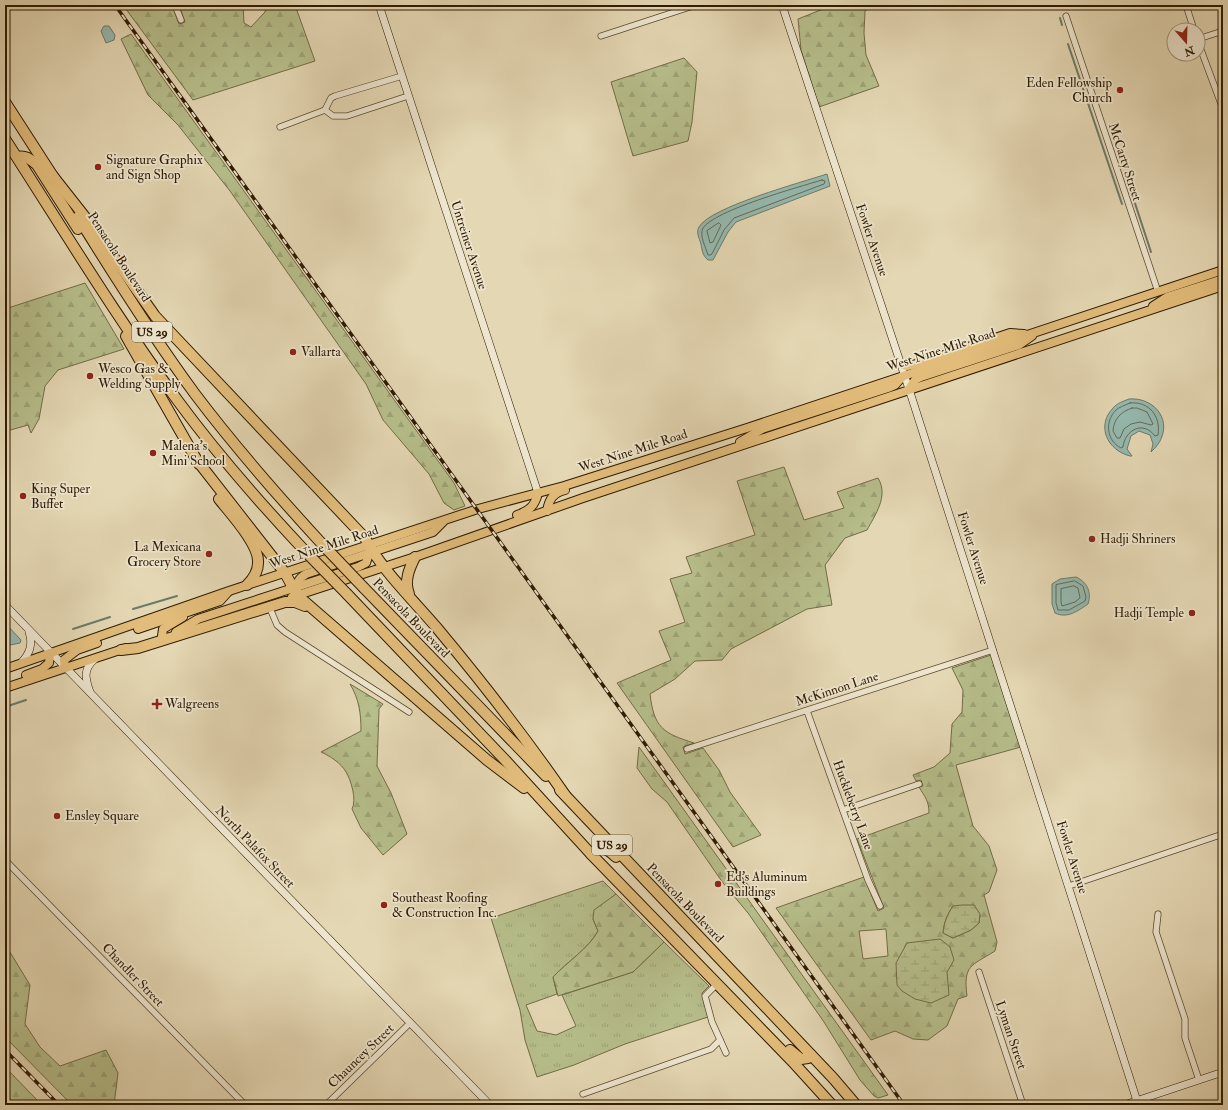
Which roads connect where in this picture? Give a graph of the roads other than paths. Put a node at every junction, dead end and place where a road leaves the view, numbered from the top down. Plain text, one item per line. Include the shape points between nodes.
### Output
1 (175, 5) edge
2 (379, 5) edge
3 (696, 5) edge
4 (782, 5) edge
5 (1186, 5) edge
6 (1066, 16) dead end
7 (181, 20) dead end
8 (1191, 22) edge
9 (1223, 31) edge
10 (602, 36) dead end
11 (1206, 37) edge
12 (1206, 62) edge
13 (402, 76) junction
14 (408, 96) junction
15 (5, 102) edge
16 (1223, 109) edge
17 (325, 110) junction
18 (280, 127) dead end
19 (5, 139) edge
20 (17, 157) junction
21 (52, 175) junction
22 (100, 251) junction
23 (1223, 270) edge
24 (93, 276) junction
25 (1223, 279) edge
26 (1223, 286) edge
27 (1158, 292) junction
28 (1142, 313) junction
29 (1039, 330) junction
30 (1026, 335) junction
31 (900, 364) junction
32 (904, 375) junction
33 (910, 389) junction
34 (723, 451) junction
35 (196, 459) junction
36 (616, 469) junction
37 (538, 493) junction
38 (547, 511) junction
39 (498, 527) junction
40 (371, 550) junction
41 (415, 557) junction
42 (385, 567) junction
43 (285, 573) junction
44 (247, 585) junction
45 (296, 590) junction
46 (229, 591) junction
47 (412, 599) junction
48 (5, 605) edge
49 (269, 605) junction
50 (310, 608) junction
51 (196, 609) junction
52 (28, 630) junction
53 (176, 632) junction
54 (162, 636) junction
55 (121, 650) junction
56 (993, 650) junction
57 (50, 653) junction
58 (96, 658) junction
59 (21, 663) junction
60 (65, 668) junction
61 (5, 669) edge
62 (5, 682) edge
63 (5, 688) edge
64 (91, 694) junction
65 (807, 711) junction
66 (409, 712) dead end
67 (687, 749) dead end
68 (919, 784) dead end
69 (565, 795) junction
70 (543, 802) junction
71 (843, 810) junction
72 (1223, 834) edge
73 (591, 854) junction
74 (5, 860) edge
75 (1068, 886) junction
76 (658, 893) junction
77 (880, 906) dead end
78 (1158, 914) dead end
79 (979, 972) dead end
80 (717, 984) junction
81 (743, 1010) junction
82 (410, 1023) junction
83 (720, 1040) junction
84 (726, 1053) dead end
85 (811, 1055) junction
86 (1223, 1072) edge
87 (1199, 1080) junction
88 (820, 1091) junction
89 (583, 1094) dead end
90 (1137, 1100) junction
91 (245, 1105) edge
92 (326, 1105) edge
93 (490, 1105) edge
94 (832, 1105) edge
95 (840, 1105) edge
96 (856, 1105) edge
97 (1023, 1105) edge
98 (1124, 1105) edge

1 - 7 street
2 - 13 street, Untreiner Avenue
3 - 10 street
4 - 31 street, Fowler Avenue
5 - 8 street
6 - 27 street, McCarty Street
9 - 11 street
12 - 16 street
13 - 14 street, Untreiner Avenue
13 - 17 street via 335,96 331,98
14 - 17 street via 347,116 333,116
14 - 37 street, Untreiner Avenue
15 - 21 highway, Pensacola Boulevard / US 29
17 - 18 street
19 - 20 highway, US 29
20 - 22 highway via 29,158 37,165 84,238
20 - 24 highway, US 29
21 - 22 highway, Pensacola Boulevard / US 29
21 - 40 highway via 89,222 155,316 365,538
22 - 69 highway, Pensacola Boulevard / US 29, bridge via 195,393 261,476 322,545
23 - 27 main road, West Nine Mile Road
24 - 35 highway
24 - 70 highway, US 29, bridge via 155,369 240,479
25 - 28 main road via 1167,297
26 - 28 main road
27 - 29 main road, West Nine Mile Road
28 - 33 main road
29 - 30 main road, West Nine Mile Road
29 - 33 main road via 1019,345 921,377 915,380
30 - 31 main road via 1010,333 917,364
30 - 32 main road, West Nine Mile Road
31 - 32 street, Fowler Avenue
32 - 33 street, Fowler Avenue
32 - 34 main road via 895,385 762,429
32 - 36 main road, West Nine Mile Road
33 - 34 main road
33 - 56 street, Fowler Avenue
34 - 38 main road
35 - 43 highway
35 - 44 highway via 210,487 256,549 258,568
36 - 37 main road, West Nine Mile Road
36 - 38 main road via 609,477 555,494 548,502
37 - 39 main road via 532,507 526,512 508,518
37 - 40 main road, West Nine Mile Road via 445,520 433,532
38 - 39 main road
39 - 41 main road
40 - 42 highway
40 - 43 main road, West Nine Mile Road
40 - 45 main road via 306,574 298,579
41 - 42 main road
41 - 47 highway via 409,569 406,588
42 - 45 main road
42 - 47 highway
43 - 44 main road, West Nine Mile Road
43 - 45 highway
44 - 46 main road, West Nine Mile Road
45 - 49 main road
45 - 50 highway
45 - 53 main road via 198,619
46 - 51 main road via 220,601
46 - 57 main road, West Nine Mile Road
47 - 69 highway via 476,675 538,755
48 - 52 street, North Palafox Street
49 - 50 highway via 294,602
49 - 53 main road
49 - 55 highway via 138,648
49 - 66 street via 277,625 285,632
50 - 70 highway via 487,760
51 - 54 main road via 163,629
51 - 60 main road via 77,650 64,660
52 - 57 street, North Palafox Street
52 - 59 street via 32,645 28,656
53 - 54 main road
54 - 55 main road
55 - 58 main road
56 - 65 street, McKinnon Lane
56 - 75 street, Fowler Avenue
57 - 59 main road, West Nine Mile Road
57 - 60 street, North Palafox Street
57 - 62 main road via 49,663 42,669
58 - 60 main road
58 - 64 street via 87,667 86,672 85,680
59 - 61 main road, West Nine Mile Road
60 - 63 main road
60 - 64 street, North Palafox Street
64 - 82 street, North Palafox Street
65 - 67 street, McKinnon Lane
65 - 71 street, Huckleberry Lane
68 - 71 street
69 - 76 highway, Pensacola Boulevard / US 29
70 - 73 highway, US 29
71 - 77 street, Huckleberry Lane
72 - 75 street
73 - 76 highway via 597,849 607,850 639,882
73 - 80 highway, US 29
74 - 91 street, Chandler Street
75 - 90 street, Fowler Avenue
76 - 85 highway, Pensacola Boulevard / US 29
78 - 87 street via 1156,932 1185,1019 1185,1038
79 - 97 street, Lyman Street
80 - 81 highway, US 29
80 - 83 street via 705,996
81 - 85 highway via 760,1019 796,1057 804,1059
81 - 88 highway, US 29
82 - 92 street, Chauncey Street
82 - 93 street, North Palafox Street
83 - 84 street
83 - 89 street via 711,1049
85 - 96 highway, Pensacola Boulevard / US 29
86 - 87 street
87 - 90 street
88 - 94 highway, US 29
88 - 95 highway
90 - 98 street

